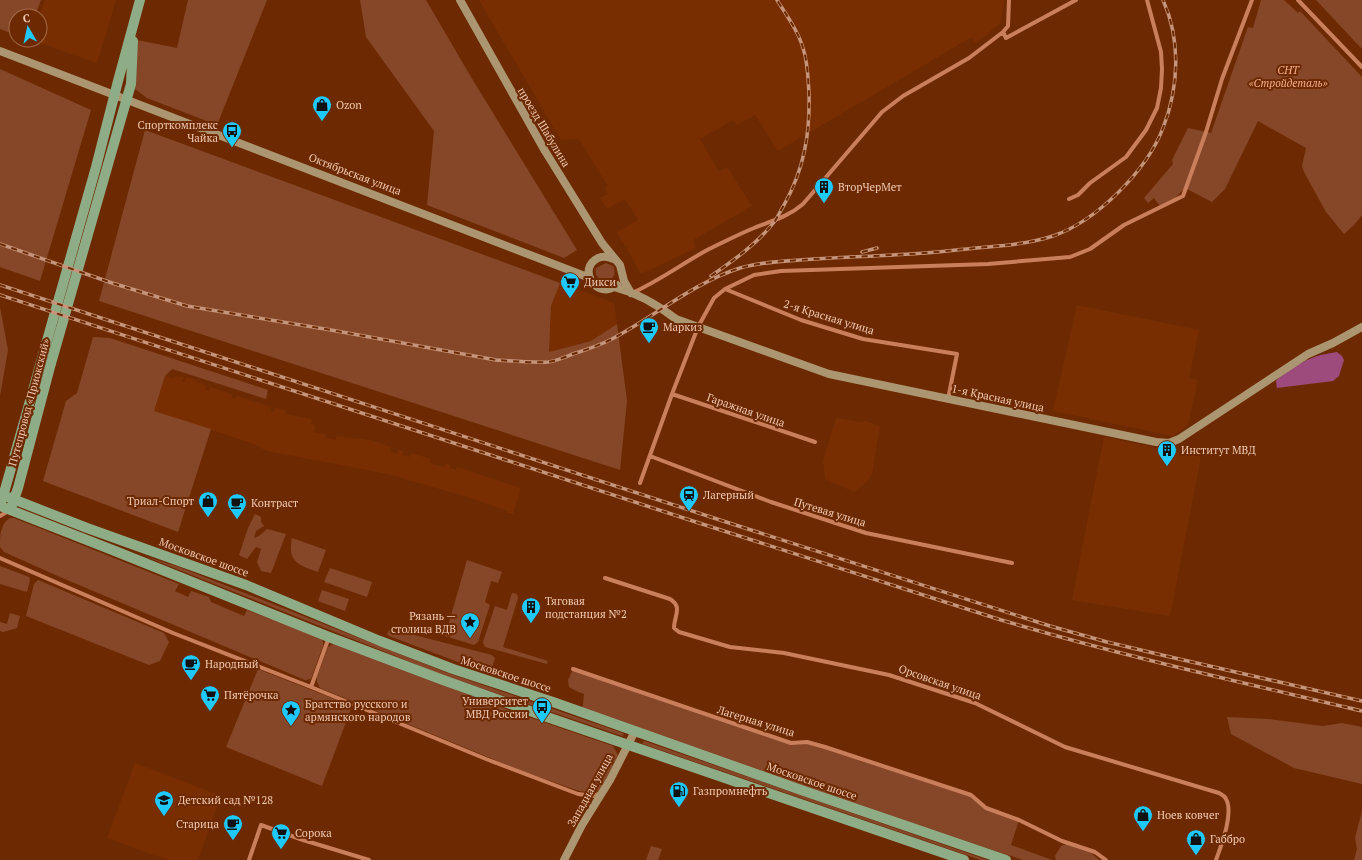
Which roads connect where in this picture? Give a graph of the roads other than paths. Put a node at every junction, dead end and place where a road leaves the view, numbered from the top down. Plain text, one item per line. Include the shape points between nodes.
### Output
1 (140, 0) edge
2 (460, 0) edge
3 (1009, 0) edge
4 (1076, 0) edge
5 (1147, 0) edge
6 (1252, 0) edge
7 (1298, 0) edge
8 (133, 25) junction
9 (1002, 32) junction
10 (0, 50) edge
11 (1362, 67) edge
12 (114, 94) junction
13 (126, 100) junction
14 (1069, 199) dead end
15 (602, 243) junction
16 (80, 246) junction
17 (601, 257) junction
18 (616, 261) junction
19 (590, 268) junction
20 (574, 272) junction
21 (622, 275) junction
22 (590, 278) junction
23 (614, 287) junction
24 (725, 289) junction
25 (631, 293) junction
26 (698, 327) junction
27 (1362, 327) edge
28 (672, 394) junction
29 (948, 399) junction
30 (815, 442) dead end
31 (650, 456) junction
32 (640, 483) dead end
33 (2, 494) edge
34 (14, 499) junction
35 (0, 506) edge
36 (10, 510) junction
37 (0, 516) edge
38 (0, 558) edge
39 (1012, 563) dead end
40 (605, 578) dead end
41 (329, 637) junction
42 (573, 669) dead end
43 (311, 686) junction
44 (635, 731) junction
45 (628, 745) junction
46 (602, 792) junction
47 (249, 860) edge
48 (370, 860) edge
49 (564, 860) edge
50 (964, 860) edge
51 (1006, 860) edge
52 (1106, 860) edge
53 (1216, 860) edge

1 - 8 main road
2 - 15 street, проезд Шабулина via 545,151
3 - 9 street via 1008,26
4 - 9 street via 1006,38
5 - 14 street via 1161,52 1161,88 1157,108 1146,130 1126,157 1078,195
6 - 24 street via 1222,79 1183,196 1124,225 1090,249 1070,256 988,264 781,271 754,275
7 - 11 street
8 - 12 main road
8 - 13 main road via 131,84
9 - 25 street via 969,58 903,96 882,112 795,211 708,250 646,287
10 - 12 street, Октябрьская улица
12 - 13 street, Октябрьская улица
12 - 16 main road
13 - 16 main road
13 - 20 street, Октябрьская улица
15 - 17 street via 604,247
15 - 18 street, проезд Шабулина
16 - 33 main road, Путепровод «Приокский» via 49,336
16 - 34 main road, Путепровод «Приокский» via 60,334
17 - 18 street via 606,256
17 - 19 street via 596,259
18 - 21 street, проезд Шабулина
19 - 20 street
19 - 22 street
20 - 22 street, Октябрьская улица
21 - 23 street
21 - 25 street, проезд Шабулина
22 - 23 street via 596,287
23 - 25 street, 1-я Красная улица
24 - 26 street via 714,298
24 - 29 street, 2-я Красная улица via 801,320 864,339 957,354
25 - 26 street, 1-я Красная улица via 662,308 676,319
26 - 28 street
26 - 29 street, 1-я Красная улица via 829,374
27 - 29 street, 1-я Красная улица via 1308,354 1179,439 1169,443
28 - 30 street, Гаражная улица
28 - 31 street
31 - 32 street
31 - 39 street, Путевая улица via 771,502 866,533
33 - 34 main road, Московское шоссе
33 - 35 main road
34 - 36 main road, Путепровод «Приокский»
34 - 44 main road, Московское шоссе via 233,580 453,669
35 - 36 main road
36 - 37 street
36 - 41 main road
38 - 43 street via 166,630
40 - 53 street, Орсовская улица via 674,601 678,610 674,628 679,632 730,647 784,653 890,675 976,703 1065,747 1219,793 1227,800 1229,812
41 - 43 street
41 - 45 main road
42 - 52 street, Лагерная улица via 791,743 807,742 825,747 971,795 986,808 1019,820 1062,841 1095,852
43 - 46 street via 578,794 594,796
44 - 45 street, Западная улица
44 - 51 main road, Московское шоссе
45 - 46 street, Западная улица
45 - 50 main road
46 - 49 street, Западная улица
47 - 48 street via 261,825

